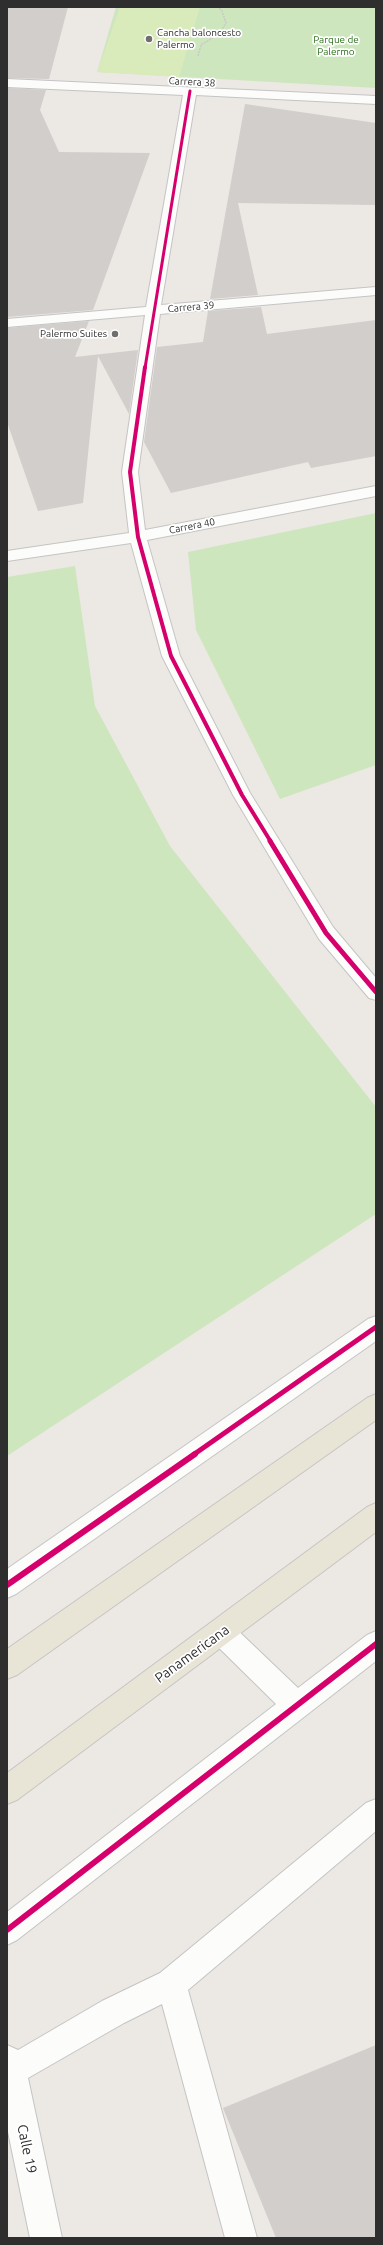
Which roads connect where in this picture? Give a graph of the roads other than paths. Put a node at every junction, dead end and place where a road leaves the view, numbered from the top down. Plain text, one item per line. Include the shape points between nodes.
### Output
1 (7, 83) edge
2 (190, 91) junction
3 (376, 100) edge
4 (376, 291) edge
5 (154, 310) junction
6 (7, 323) edge
7 (376, 492) edge
8 (138, 537) junction
9 (7, 556) edge
10 (376, 992) edge
11 (376, 1327) edge
12 (376, 1406) edge
13 (376, 1516) edge
14 (7, 1585) edge
15 (222, 1633) junction
16 (376, 1644) edge
17 (7, 1665) edge
18 (298, 1706) junction
19 (7, 1790) edge
20 (376, 1813) edge
21 (7, 1930) edge
22 (171, 1984) junction
23 (9, 2066) edge
24 (46, 2238) edge
25 (241, 2238) edge

1 - 2 street, Carrera 38
2 - 3 street, Carrera 38
2 - 5 street
4 - 5 street, Carrera 39
5 - 6 street, Carrera 39
5 - 8 street via 130,472
7 - 8 street, Carrera 40
8 - 9 street, Carrera 40
8 - 10 street via 171,656 242,795 326,933
11 - 14 street
12 - 17 main road
13 - 15 main road, Panamericana
15 - 18 street
15 - 19 main road, Panamericana
16 - 18 street
18 - 21 street
20 - 22 street
22 - 23 street
22 - 25 street
23 - 24 street, Calle 19

